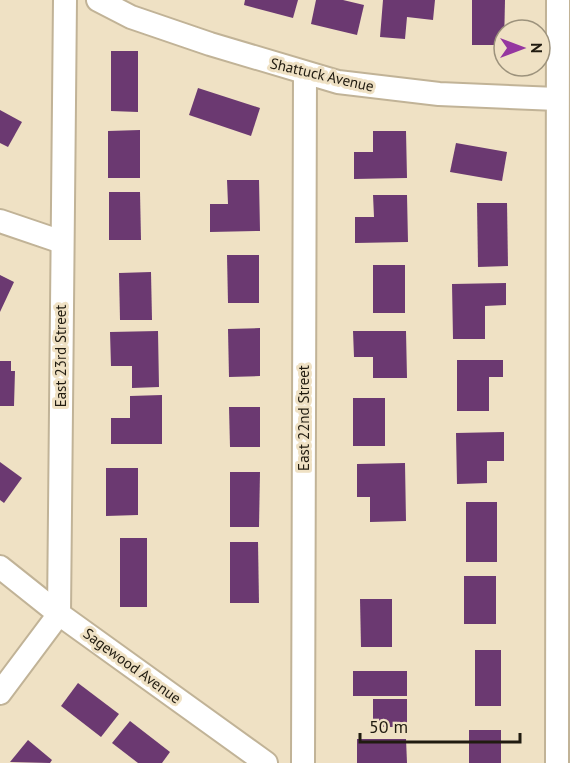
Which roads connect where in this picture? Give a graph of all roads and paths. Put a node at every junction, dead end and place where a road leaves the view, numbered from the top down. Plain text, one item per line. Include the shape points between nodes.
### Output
1 (65, 0) edge
2 (98, 0) edge
3 (558, 0) edge
4 (305, 73) junction
5 (557, 99) junction
6 (0, 221) edge
7 (62, 242) junction
8 (564, 382) edge
9 (0, 567) edge
10 (59, 614) junction
11 (0, 693) edge
12 (266, 763) edge
13 (303, 763) edge
14 (557, 763) edge

1 - 7 street, East 23rd Street
2 - 4 street, Shattuck Avenue via 131,17
3 - 5 street
4 - 5 street, Shattuck Avenue via 388,90
4 - 13 street, East 22nd Street
5 - 8 street
6 - 7 street
7 - 10 street, East 23rd Street
8 - 14 street
9 - 10 street, Sagewood Avenue
10 - 11 street
10 - 12 street, Sagewood Avenue

